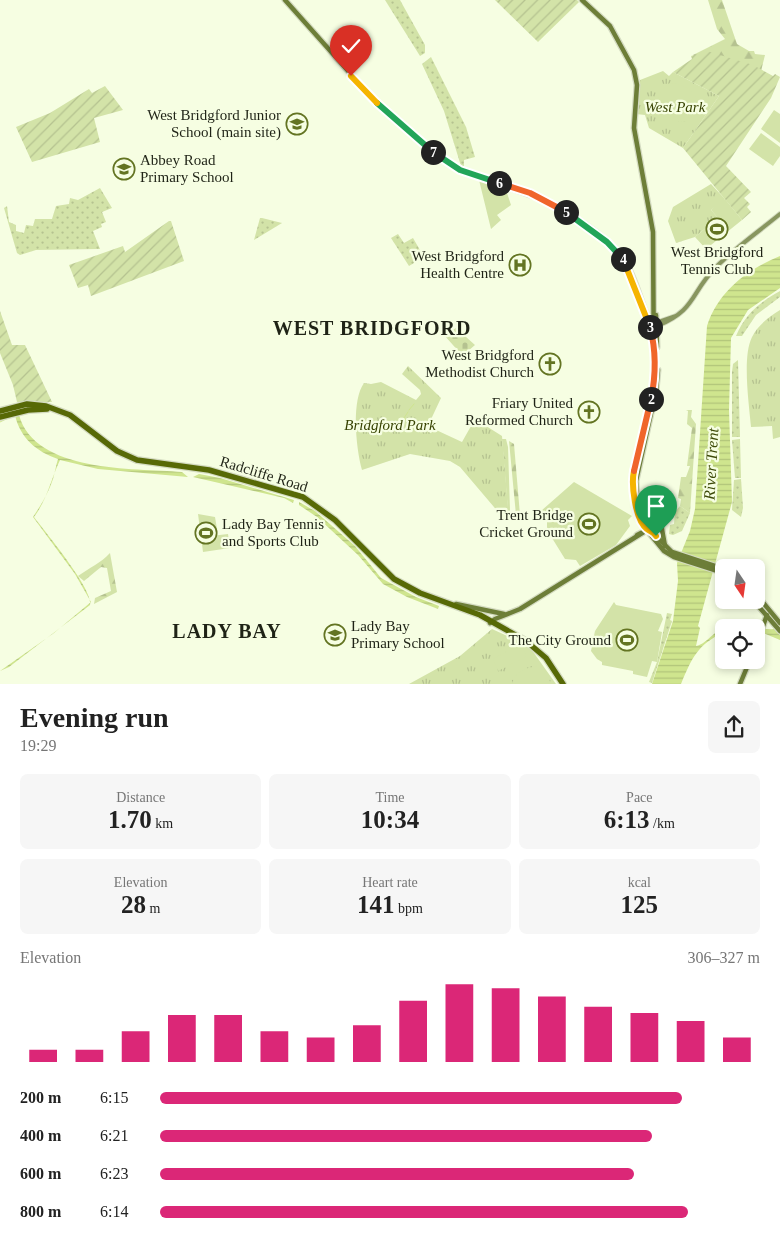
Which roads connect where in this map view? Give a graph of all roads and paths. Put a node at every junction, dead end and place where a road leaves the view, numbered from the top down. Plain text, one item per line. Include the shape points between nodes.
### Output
1 (285, 0) edge
2 (583, 0) edge
3 (780, 214) edge
4 (654, 301) junction
5 (642, 304) junction
6 (653, 322) junction
7 (0, 411) edge
8 (8, 411) junction
9 (0, 417) edge
10 (637, 496) junction
11 (646, 531) junction
12 (637, 538) junction
13 (631, 540) junction
14 (655, 542) junction
15 (665, 546) junction
16 (673, 555) junction
17 (715, 568) edge
18 (443, 602) junction
19 (765, 603) edge
20 (456, 604) junction
21 (762, 609) edge
22 (511, 614) junction
23 (767, 615) junction
24 (765, 622) edge
25 (772, 622) junction
26 (492, 623) junction
27 (780, 623) edge
28 (765, 626) edge
29 (780, 631) edge
30 (746, 669) edge
31 (562, 684) edge
32 (740, 684) edge

1 - 5 main road via 351,76 405,129 446,162 541,199 573,217 617,251
2 - 4 main road via 610,26 635,76 634,123 653,226
3 - 6 main road via 718,266 690,305 676,316
4 - 5 main road via 650,307
4 - 6 main road
5 - 6 main road
6 - 10 main road via 658,382 636,475
6 - 11 main road via 654,382 632,482 635,503
7 - 8 highway, Radcliffe Road
8 - 9 highway, Radcliffe Road
8 - 18 highway, Radcliffe Road via 28,407 52,410 83,424 117,451 136,460 209,470 304,497 335,520 394,578
10 - 11 main road via 649,525
10 - 15 main road via 651,517 661,524
11 - 12 main road
11 - 13 main road
11 - 14 main road
11 - 15 main road
12 - 13 main road
12 - 14 main road via 646,537
13 - 22 main road
14 - 16 main road
15 - 16 main road
16 - 17 main road
18 - 20 highway, Radcliffe Road
18 - 26 highway, Radcliffe Road
19 - 27 main road
20 - 22 main road, Radcliffe Road via 496,614
20 - 26 highway, Radcliffe Road
21 - 23 main road
22 - 26 main road
23 - 24 main road
23 - 25 main road
25 - 28 main road
25 - 29 main road
26 - 31 highway via 536,649 554,669
30 - 32 main road

